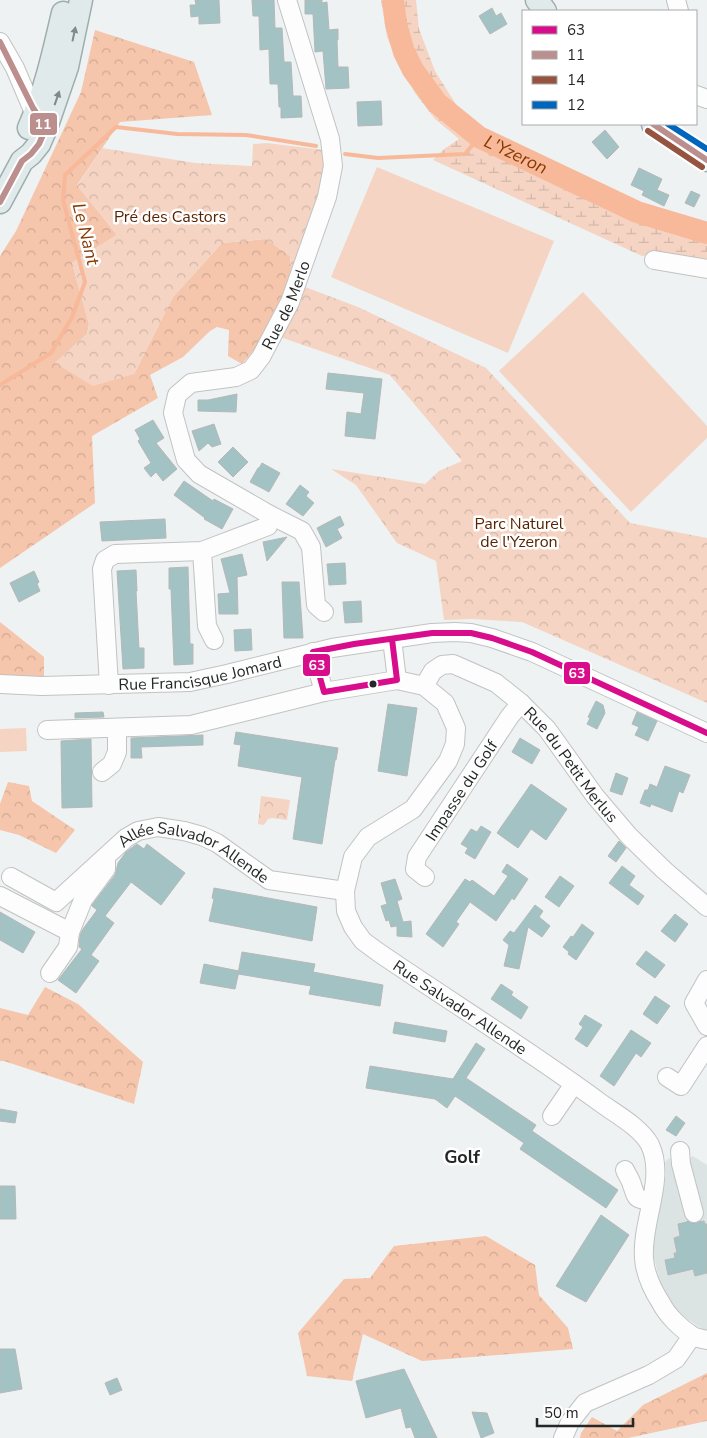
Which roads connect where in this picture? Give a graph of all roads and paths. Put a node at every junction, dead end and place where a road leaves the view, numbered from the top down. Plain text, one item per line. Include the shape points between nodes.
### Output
1 (66, 0) edge
2 (81, 0) edge
3 (287, 0) edge
4 (0, 42) edge
5 (654, 125) edge
6 (37, 131) junction
7 (707, 160) edge
8 (0, 202) edge
9 (654, 260) dead end
10 (707, 268) edge
11 (270, 515) junction
12 (202, 551) junction
13 (324, 612) dead end
14 (392, 639) junction
15 (214, 640) dead end
16 (313, 652) junction
17 (397, 680) junction
18 (0, 684) edge
19 (108, 684) junction
20 (424, 686) junction
21 (324, 692) junction
22 (522, 703) junction
23 (117, 728) junction
24 (47, 730) dead end
25 (707, 733) edge
26 (102, 772) dead end
27 (106, 856) junction
28 (11, 877) dead end
29 (425, 877) dead end
30 (345, 892) junction
31 (0, 896) edge
32 (707, 907) edge
33 (70, 932) junction
34 (50, 973) dead end
35 (707, 980) edge
36 (707, 1026) edge
37 (707, 1046) edge
38 (667, 1077) dead end
39 (574, 1084) junction
40 (552, 1116) dead end
41 (680, 1151) dead end
42 (625, 1170) dead end
43 (651, 1201) junction
44 (694, 1214) dead end
45 (700, 1338) edge
46 (563, 1438) edge

1 - 6 main road
6 -> 2 main road via 67,67
3 - 11 street, Rue de Merlo via 330,139 334,166 327,197 290,302 261,357 251,370 236,377 191,383 177,395 173,413 186,460 199,474
4 - 6 street via 15,68
5 - 7 main road
6 - 8 main road via 31,154 22,161
9 - 10 street
11 - 12 street via 268,526
11 - 13 street, Rue de Merlo via 302,531 311,547 316,605
12 - 15 street via 207,626
12 - 19 street via 115,554 105,560 102,570
14 - 16 street, Rue Francisque Jomard
14 - 17 street
14 - 25 street, Rue Francisque Jomard via 455,632 492,638 566,667
16 - 19 street, Rue Francisque Jomard via 190,682
16 - 21 street
17 - 20 street, Rue Salvador Allende
17 - 21 street, Rue Salvador Allende
18 - 19 street, Rue Francisque Jomard
20 - 22 street, Rue du Petit Merlus via 433,671 442,664 453,664 496,683
20 - 30 street, Rue Salvador Allende via 445,703 456,728 455,744 448,761 413,809 368,837 352,858
21 - 23 street, Rue Salvador Allende via 192,725
22 - 29 street, Impasse du Golf via 510,716 417,857 415,869
22 - 32 street, Rue du Petit Merlus via 547,729 595,796 629,836
23 - 24 street, Rue Salvador Allende
23 - 26 street via 117,752 112,764
27 - 28 street, Allée Salvador Allende via 56,902
27 - 30 street, Allée Salvador Allende via 138,831 158,828 184,831 217,843 269,880
27 - 33 street, Allée Salvador Allende via 106,869 83,900
30 - 39 street, Rue Salvador Allende via 346,911 363,941
31 - 33 street
33 - 34 street, Allée Salvador Allende via 68,947
35 - 36 street via 694,1003
37 - 38 street via 681,1086
39 - 40 street
39 - 43 street, Rue Salvador Allende via 645,1137 656,1173
41 - 44 street
42 - 43 street via 634,1195 640,1200
43 - 45 street, Rue Salvador Allende via 644,1251 648,1280 668,1314
45 - 46 street via 676,1359 649,1375 585,1403 570,1422

